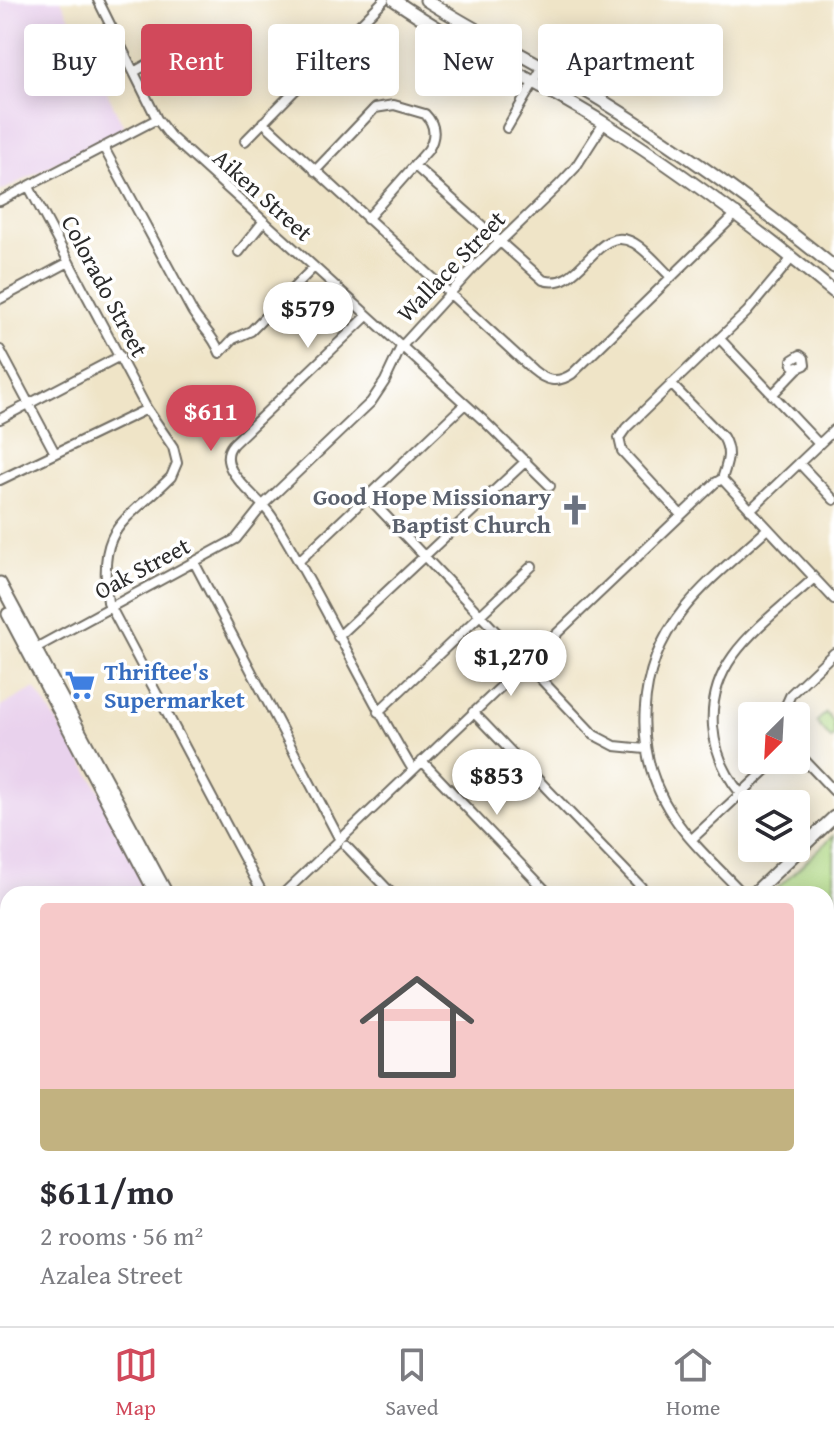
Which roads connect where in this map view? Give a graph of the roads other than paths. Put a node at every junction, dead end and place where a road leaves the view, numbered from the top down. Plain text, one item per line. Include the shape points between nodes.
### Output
1 (98, 0) edge
2 (384, 0) edge
3 (394, 0) edge
4 (426, 0) edge
5 (538, 66) edge
6 (141, 68) edge
7 (134, 72) junction
8 (538, 76) edge
9 (534, 83) junction
10 (592, 96) edge
11 (596, 98) junction
12 (586, 112) junction
13 (157, 119) junction
14 (263, 122) junction
15 (604, 123) junction
16 (507, 128) dead end
17 (245, 141) dead end
18 (104, 148) junction
19 (415, 166) junction
20 (315, 171) junction
21 (29, 187) junction
22 (732, 188) junction
23 (0, 201) edge
24 (721, 202) junction
25 (737, 213) junction
26 (772, 218) junction
27 (367, 219) junction
28 (263, 222) junction
29 (761, 232) junction
30 (499, 243) junction
31 (239, 252) dead end
32 (792, 258) junction
33 (69, 262) junction
34 (314, 267) junction
35 (834, 267) edge
36 (671, 277) junction
37 (834, 292) edge
38 (449, 293) junction
39 (0, 299) edge
40 (367, 316) junction
41 (720, 339) junction
42 (401, 347) junction
43 (0, 350) edge
44 (120, 356) junction
45 (798, 368) dead end
46 (671, 384) junction
47 (772, 395) junction
48 (29, 404) junction
49 (465, 404) junction
50 (147, 409) junction
51 (0, 419) edge
52 (834, 430) edge
53 (819, 444) junction
54 (55, 453) junction
55 (526, 461) junction
56 (799, 463) junction
57 (722, 479) junction
58 (0, 480) edge
59 (550, 486) dead end
60 (368, 497) junction
61 (834, 500) edge
62 (263, 505) junction
63 (750, 510) junction
64 (681, 515) junction
65 (767, 529) junction
66 (424, 556) junction
67 (299, 561) junction
68 (194, 562) junction
69 (532, 566) dead end
70 (814, 578) junction
71 (0, 583) edge
72 (0, 599) edge
73 (834, 599) edge
74 (110, 607) junction
75 (480, 615) junction
76 (338, 637) junction
77 (31, 650) junction
78 (834, 653) edge
79 (525, 662) junction
80 (787, 702) edge
81 (378, 712) junction
82 (473, 712) junction
83 (645, 749) junction
84 (422, 761) junction
85 (810, 766) edge
86 (413, 770) junction
87 (762, 774) edge
88 (738, 790) edge
89 (745, 790) edge
90 (834, 791) edge
91 (738, 797) edge
92 (834, 817) edge
93 (692, 839) junction
94 (343, 843) junction
95 (152, 886) edge
96 (163, 886) edge
97 (259, 886) edge
98 (292, 886) edge
99 (384, 886) edge
100 (541, 886) edge
101 (640, 886) edge
102 (736, 886) edge
103 (761, 886) edge

1 - 7 street, Aiken Street
2 - 14 street
3 - 9 main road
4 - 5 main road
6 - 7 street
7 - 13 street, Aiken Street
8 - 9 street
9 - 12 main road
9 - 16 street
10 - 11 main road
11 - 12 main road
11 - 22 main road
12 - 15 main road
13 - 18 street
13 - 28 street, Aiken Street
14 - 17 street
14 - 20 street
15 - 24 main road
15 - 30 street, Wallace Street via 566,177
18 - 21 street
18 - 34 street via 220,353 251,331
19 - 20 street via 434,139 430,120 409,107 384,105 367,115
19 - 27 street
19 - 30 street
20 - 27 street
21 - 23 street
21 - 33 street, Colorado Street
22 - 24 main road
22 - 26 main road
24 - 25 main road
25 - 29 main road
25 - 36 street
26 - 29 main road
26 - 35 main road
27 - 38 street
28 - 31 street
28 - 34 street, Aiken Street
29 - 32 main road
30 - 36 street via 537,276 555,283 608,241 624,239 643,249
30 - 38 street, Wallace Street
32 - 37 main road
32 - 41 street
33 - 39 street
33 - 44 street, Colorado Street
34 - 40 street, Aiken Street
36 - 38 street via 572,374 557,381 533,370
38 - 42 street, Wallace Street
40 - 42 street, Aiken Street
40 - 62 street via 227,452 233,473
41 - 46 street
41 - 47 street
42 - 49 street, Aiken Street
42 - 62 street, Wallace Street via 371,402
43 - 48 street
44 - 48 street
44 - 50 street, Colorado Street
45 - 47 street
46 - 57 street via 728,446
46 - 64 street via 626,428 619,442
47 - 53 street
48 - 51 street
48 - 54 street
49 - 55 street, Aiken Street
49 - 60 street
50 - 54 street
50 - 74 street, Colorado Street via 173,447 177,467 114,531 106,557
52 - 53 street
53 - 56 street
54 - 58 street
55 - 59 street, Aiken Street
55 - 66 street
56 - 61 street
56 - 63 street
57 - 63 street
57 - 64 street
60 - 66 street
60 - 67 street
62 - 67 street
62 - 68 street, Oak Street via 236,539
63 - 65 street
64 - 79 street
65 - 70 street
65 - 83 street via 696,596 668,632 647,687
66 - 75 street
66 - 76 street
67 - 76 street
68 - 74 street, Oak Street
68 - 94 street
69 - 75 street
70 - 73 street
70 - 88 street via 734,654 717,689 712,715 715,745
71 - 77 main road
72 - 77 main road
74 - 77 street, Oak Street
74 - 97 street
75 - 79 street
75 - 81 street
76 - 81 street
77 - 95 main road
77 - 96 main road
78 - 80 street
79 - 82 street
79 - 83 street via 594,735 615,746
81 - 86 street
82 - 84 street
82 - 101 street
83 - 93 street via 665,804
84 - 86 street
84 - 100 street
85 - 90 street
86 - 94 street
87 - 89 street
91 - 93 street
92 - 103 main road
93 - 102 street
94 - 98 street
94 - 99 street

